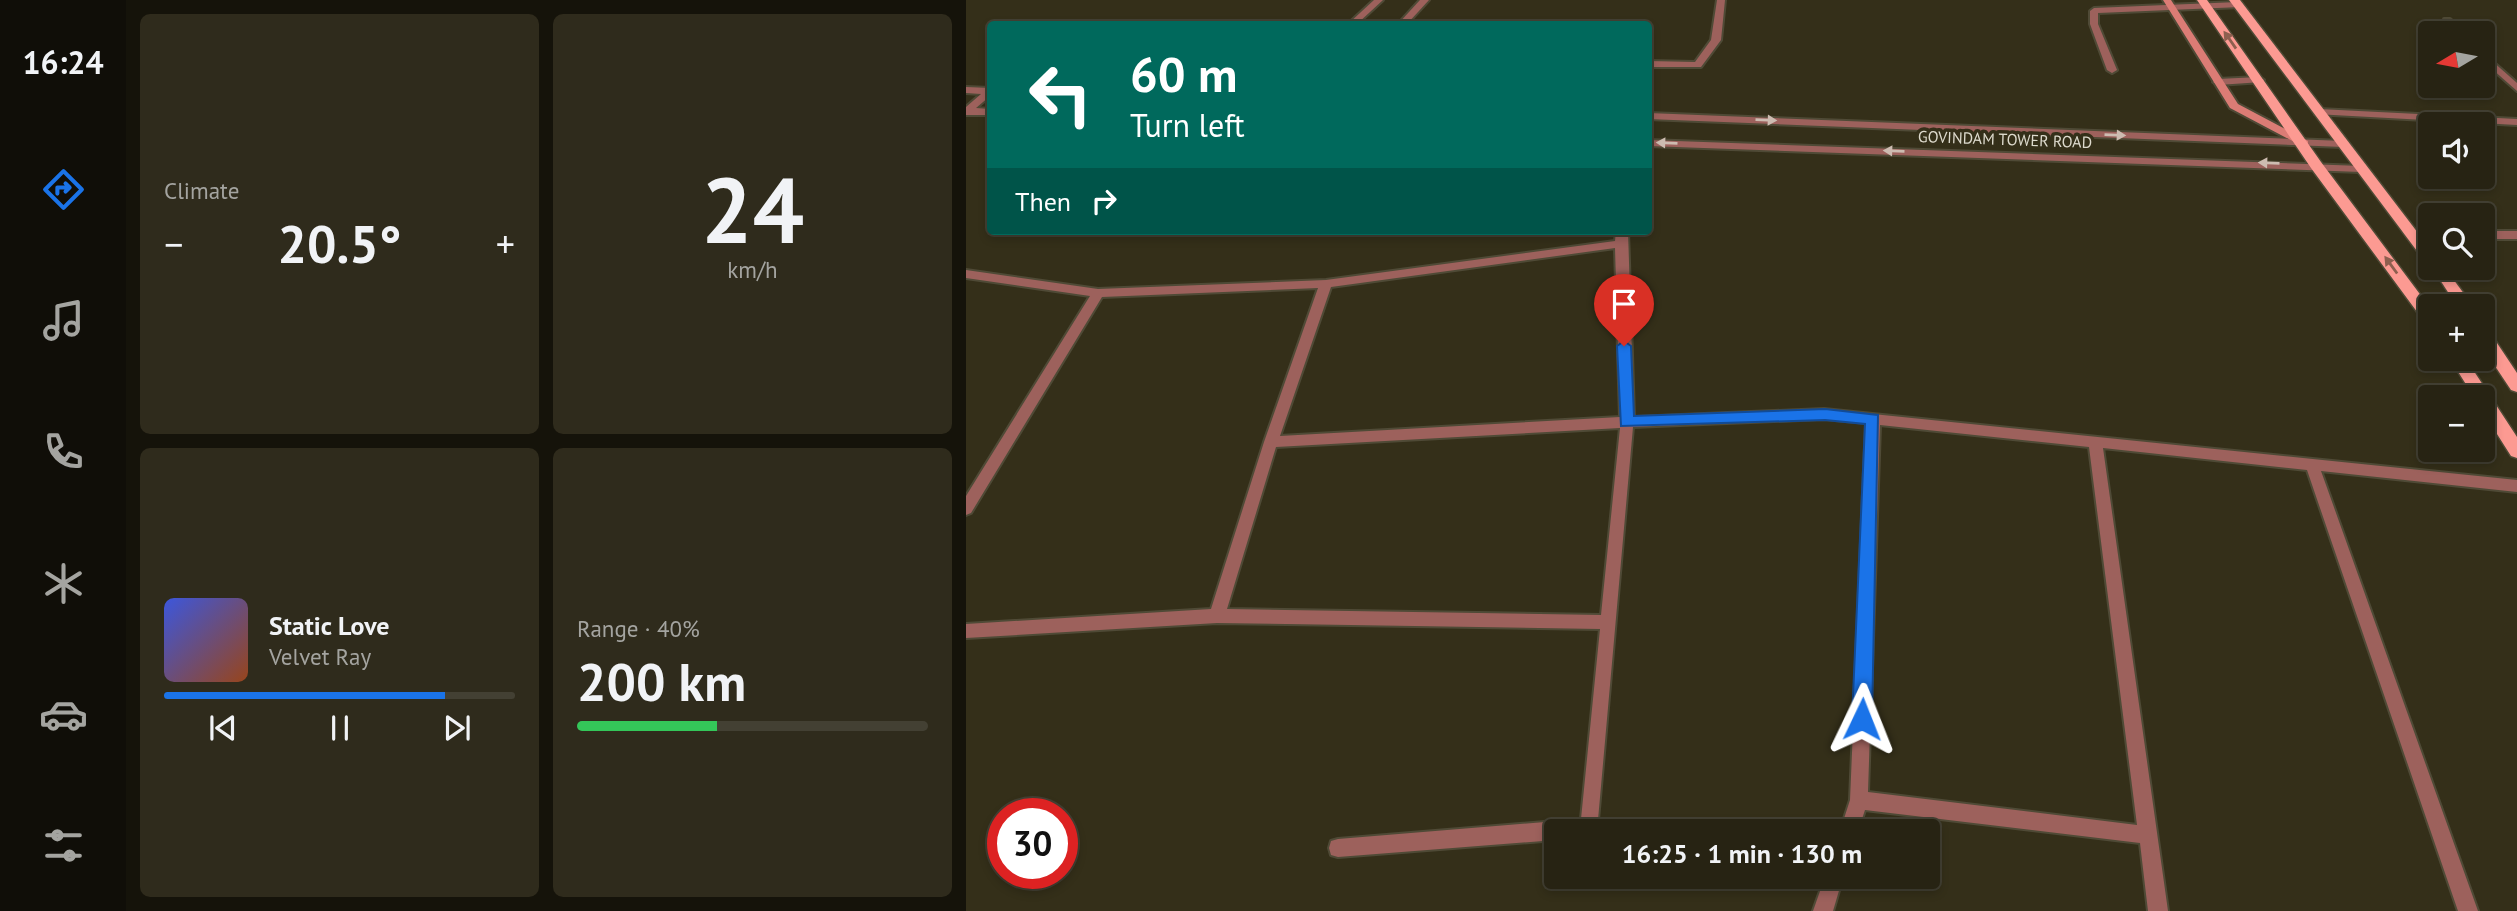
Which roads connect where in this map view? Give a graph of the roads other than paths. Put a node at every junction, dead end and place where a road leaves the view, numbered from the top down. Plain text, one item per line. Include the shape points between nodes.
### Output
1 (1378, 0) edge
2 (1425, 0) edge
3 (1721, 0) edge
4 (2204, 3) edge
5 (2236, 3) edge
6 (2169, 4) edge
7 (1355, 21) edge
8 (1405, 21) edge
9 (1652, 64) edge
10 (2496, 68) edge
11 (2112, 69) dead end
12 (2259, 80) junction
13 (2218, 82) junction
14 (2517, 88) edge
15 (966, 90) edge
16 (987, 91) edge
17 (987, 94) edge
18 (966, 111) edge
19 (987, 112) edge
20 (2319, 112) junction
21 (1652, 116) edge
22 (2517, 122) edge
23 (1652, 143) edge
24 (2304, 143) junction
25 (2343, 144) junction
26 (2316, 165) junction
27 (2361, 169) junction
28 (2412, 235) junction
29 (2418, 235) edge
30 (2495, 235) edge
31 (2517, 235) edge
32 (1621, 238) edge
33 (2418, 243) edge
34 (966, 274) edge
35 (1326, 284) junction
36 (1098, 293) junction
37 (2418, 302) edge
38 (2495, 353) edge
39 (2467, 371) edge
40 (2517, 386) edge
41 (1873, 419) junction
42 (1627, 422) junction
43 (1271, 442) junction
44 (2095, 442) junction
45 (2517, 451) edge
46 (2312, 465) junction
47 (974, 483) edge
48 (2517, 486) edge
49 (966, 509) edge
50 (1217, 616) junction
51 (1609, 622) junction
52 (966, 631) edge
53 (1859, 800) junction
54 (1853, 819) edge
55 (2147, 835) junction
56 (1338, 848) dead end
57 (1830, 889) edge
58 (1823, 911) edge
59 (2158, 911) edge
60 (2468, 911) edge

1 - 7 street
2 - 8 street
3 - 9 street via 1716,40 1698,65
4 - 5 street
4 - 6 street
12 -> 4 main road
5 - 20 main road
6 - 11 street via 2094,11 2094,24
6 - 13 street
10 - 14 street
12 - 13 street
12 - 24 main road
13 - 24 street via 2234,106
15 - 16 street
17 - 18 street
18 - 19 street
20 - 22 street
20 - 25 main road
21 -> 24 street, GOVINDAM TOWER ROAD
26 -> 23 street, GOVINDAM TOWER ROAD
24 - 25 street, GOVINDAM TOWER ROAD
24 - 26 main road
25 - 27 main road
26 - 27 street, GOVINDAM TOWER ROAD
37 -> 26 main road
27 - 28 main road
28 - 29 street
28 - 33 main road
30 - 31 street
32 - 35 street
32 - 42 street
34 - 36 street
35 - 36 street
35 - 43 street
36 - 47 street
38 - 40 main road
39 - 45 main road
41 - 42 street via 1825,414
41 - 44 street
41 - 53 street
42 - 43 street
42 - 51 street
43 - 50 street
44 - 46 street
44 - 55 street
46 - 48 street
46 - 60 street
47 - 49 street
50 - 51 street
50 - 52 street
51 - 56 street via 1589,828
53 - 54 street
53 - 55 street
55 - 59 street
57 - 58 street

